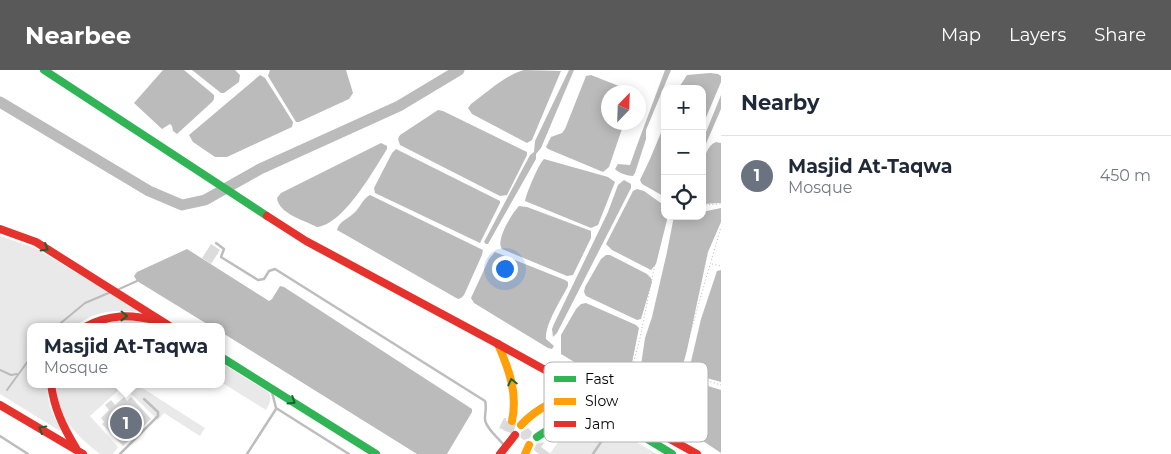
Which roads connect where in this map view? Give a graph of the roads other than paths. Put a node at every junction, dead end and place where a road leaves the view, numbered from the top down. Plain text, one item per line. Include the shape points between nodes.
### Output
1 (44, 70) edge
2 (0, 229) edge
3 (216, 243) dead end
4 (93, 323) edge
5 (160, 323) edge
6 (165, 323) edge
7 (498, 344) junction
8 (225, 359) edge
9 (538, 367) junction
10 (544, 370) edge
11 (544, 373) edge
12 (51, 388) edge
13 (271, 388) junction
14 (144, 399) dead end
15 (0, 405) edge
16 (276, 408) junction
17 (544, 408) edge
18 (512, 421) tunnel mouth
19 (522, 425) tunnel mouth
20 (544, 433) edge
21 (0, 436) edge
22 (537, 437) dead end
23 (599, 442) edge
24 (652, 442) edge
25 (676, 442) edge
26 (503, 444) junction
27 (529, 445) dead end
28 (80, 452) edge
29 (28, 454) edge
30 (120, 454) edge
31 (247, 454) edge
32 (349, 454) edge
33 (376, 454) edge
34 (499, 454) edge
35 (525, 454) edge
36 (593, 454) edge
37 (672, 454) edge
38 (697, 454) edge

1 - 7 main road via 247,204 323,250
2 -> 6 main road via 36,242
3 - 26 lane via 224,249 221,257 258,280 275,269 485,401 484,419
4 -> 5 main road via 123,314
7 - 9 main road
18 -> 7 main road via 516,404 512,379
8 - 13 main road
9 - 10 main road
9 - 11 main road
12 - 28 main road via 57,416
13 - 16 lane
13 -> 33 main road
14 - 30 lane via 158,412 158,416
28 -> 15 main road
16 - 31 lane
16 - 32 lane
17 - 19 main road
20 - 22 main road
21 - 29 lane
23 - 36 lane
24 - 37 main road
25 - 38 main road
26 - 34 main road
26 - 34 main road via 512,433
27 - 35 main road

